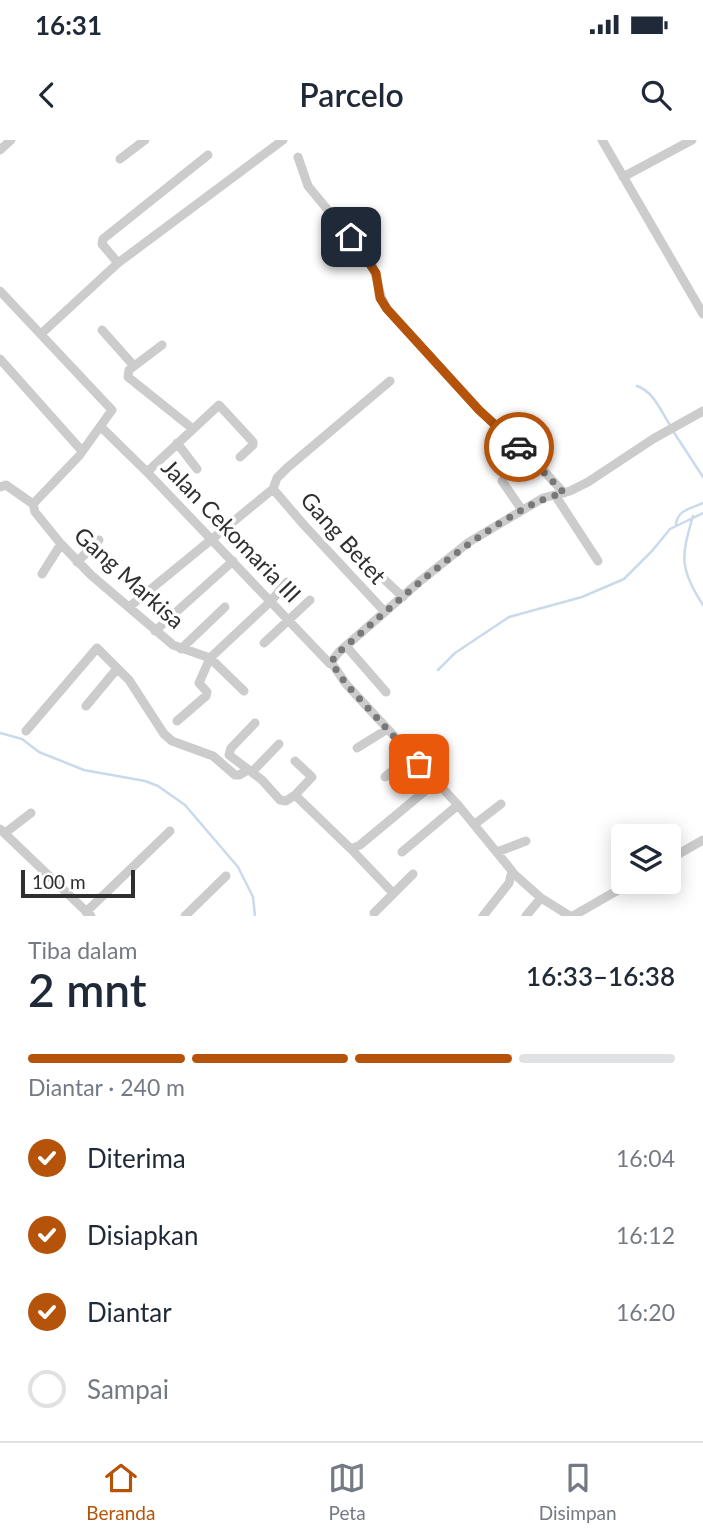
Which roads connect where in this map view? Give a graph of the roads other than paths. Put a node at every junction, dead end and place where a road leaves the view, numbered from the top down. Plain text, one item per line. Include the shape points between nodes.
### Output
1 (11, 140) edge
2 (145, 140) edge
3 (283, 140) edge
4 (603, 140) edge
5 (692, 140) edge
6 (0, 150) edge
7 (208, 155) dead end
8 (298, 158) dead end
9 (120, 159) dead end
10 (622, 177) junction
11 (118, 263) junction
12 (0, 291) edge
13 (703, 314) edge
14 (102, 330) dead end
15 (41, 334) junction
16 (162, 345) dead end
17 (0, 359) edge
18 (134, 366) junction
19 (390, 382) dead end
20 (703, 411) edge
21 (101, 427) junction
22 (193, 429) junction
23 (177, 443) junction
24 (82, 451) junction
25 (240, 457) dead end
26 (197, 469) dead end
27 (147, 472) junction
28 (502, 481) dead end
29 (1, 485) edge
30 (273, 489) junction
31 (560, 494) junction
32 (33, 504) junction
33 (522, 510) junction
34 (210, 538) junction
35 (99, 540) dead end
36 (61, 544) junction
37 (233, 561) junction
38 (598, 561) dead end
39 (77, 562) junction
40 (371, 567) dead end
41 (41, 574) dead end
42 (287, 582) dead end
43 (403, 597) junction
44 (310, 600) dead end
45 (271, 601) junction
46 (129, 607) junction
47 (225, 607) dead end
48 (386, 612) junction
49 (289, 619) junction
50 (155, 631) junction
51 (264, 643) dead end
52 (346, 646) junction
53 (181, 649) junction
54 (210, 658) junction
55 (331, 664) junction
56 (116, 670) junction
57 (244, 691) dead end
58 (386, 692) dead end
59 (86, 706) dead end
60 (177, 721) dead end
61 (255, 723) dead end
62 (386, 730) junction
63 (26, 731) dead end
64 (279, 744) dead end
65 (357, 748) dead end
66 (410, 756) junction
67 (295, 761) dead end
68 (250, 771) junction
69 (385, 777) dead end
70 (437, 781) junction
71 (295, 795) junction
72 (500, 804) dead end
73 (458, 805) junction
74 (31, 813) dead end
75 (475, 824) junction
76 (3, 831) edge
77 (170, 831) dead end
78 (526, 841) dead end
79 (703, 841) edge
80 (351, 849) junction
81 (402, 852) dead end
82 (497, 852) junction
83 (681, 853) edge
84 (513, 873) junction
85 (413, 874) dead end
86 (226, 876) dead end
87 (393, 893) junction
88 (611, 894) edge
89 (541, 898) junction
90 (374, 912) dead end
91 (557, 913) edge
92 (88, 914) edge
93 (186, 916) edge
94 (483, 916) edge
95 (526, 916) edge
96 (571, 916) edge

1 - 6 street
2 - 9 street
3 - 11 street
4 - 10 street
5 - 10 street
7 - 11 street via 103,239
8 - 31 street via 308,186 370,261 387,309 479,410 533,459
10 - 13 street
11 - 15 street
12 - 15 street
14 - 18 street
15 - 21 street via 112,408
16 - 18 street
17 - 24 street
18 - 22 street via 127,374 130,380
19 - 30 street via 280,474
20 - 31 street via 588,482
21 - 24 street
21 - 27 street, Jalan Cekomaria III
22 - 23 street
22 - 25 street via 221,405 253,442
23 - 26 street
23 - 27 street
24 - 32 street
27 - 34 street, Jalan Cekomaria III
28 - 33 street
29 - 32 street
30 - 34 street
30 - 48 street, Gang Betet
31 - 33 street
31 - 38 street
32 - 36 street, Gang Markisa
33 - 43 street via 469,542
34 - 37 street, Jalan Cekomaria III
34 - 46 street
35 - 39 street
36 - 39 street, Gang Markisa
36 - 41 street
37 - 45 street, Jalan Cekomaria III
37 - 50 street
39 - 46 street, Gang Markisa
40 - 43 street
42 - 45 street
43 - 48 street
44 - 49 street
45 - 49 street, Jalan Cekomaria III
45 - 54 street
46 - 50 street, Gang Markisa
47 - 53 street
48 - 52 street
49 - 51 street
49 - 55 street, Jalan Cekomaria III
50 - 53 street, Gang Markisa
52 - 55 street
52 - 58 street
53 - 54 street, Gang Markisa
54 - 57 street, Gang Markisa
54 - 60 street via 200,683 206,696
55 - 62 street, Jalan Cekomaria III
56 - 59 street
56 - 63 street via 97,648
56 - 68 street via 172,741 213,756 235,775
61 - 68 street via 229,752
62 - 65 street
62 - 66 street, Jalan Cekomaria III
64 - 68 street
66 - 69 street
66 - 70 street, Jalan Cekomaria III
67 - 71 street via 312,777
68 - 71 street via 280,800
70 - 73 street, Jalan Cekomaria III
70 - 80 street
71 - 80 street
72 - 75 street
73 - 75 street, Jalan Cekomaria III
73 - 81 street
74 - 76 street
75 - 82 street, Jalan Cekomaria III
76 - 92 street
77 - 92 street
78 - 82 street
79 - 83 street
80 - 87 street
82 - 84 street, Jalan Cekomaria III
84 - 89 street, Jalan Cekomaria III
84 - 94 street
85 - 87 street
86 - 93 street
87 - 90 street
88 - 96 street
89 - 91 street, Jalan Cekomaria III
89 - 95 street
91 - 96 street, Jalan Cekomaria III

